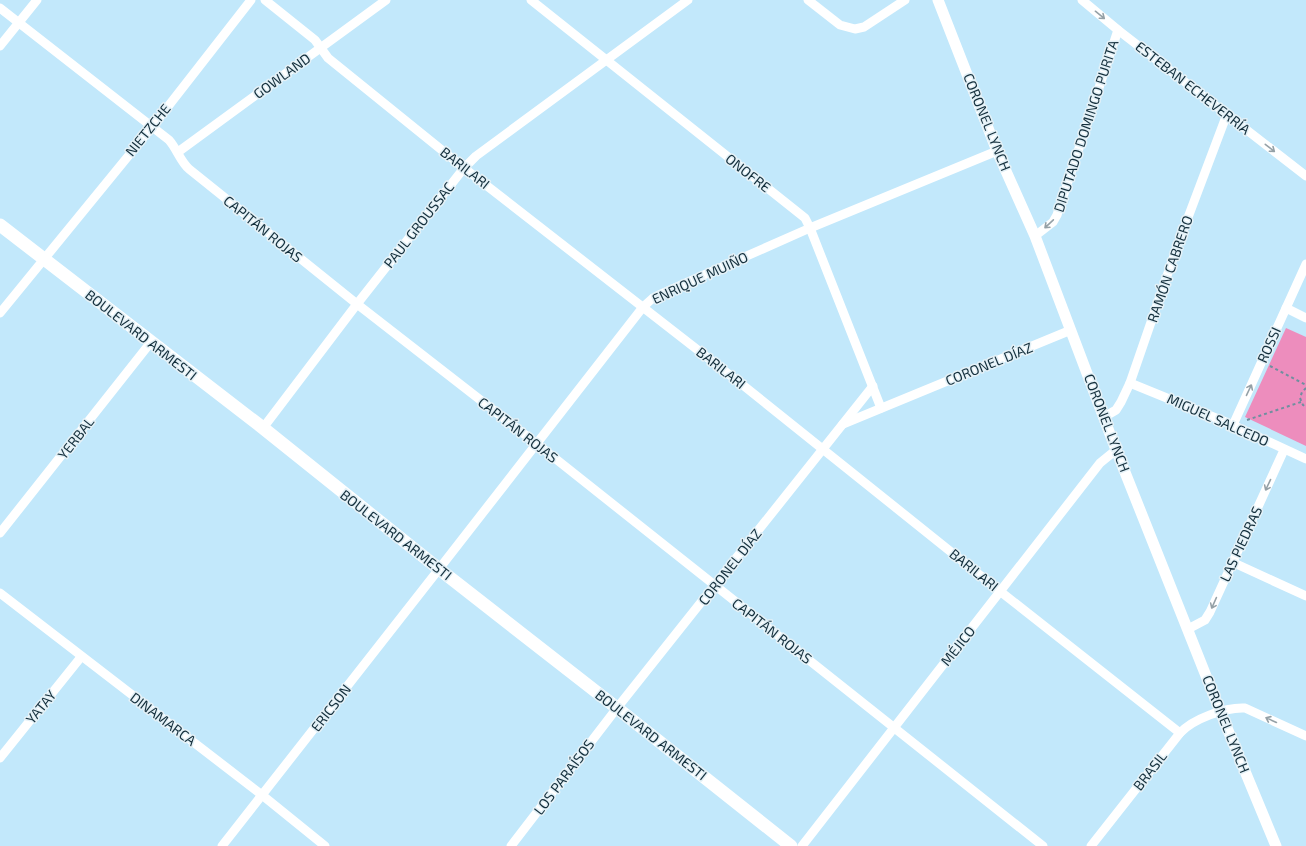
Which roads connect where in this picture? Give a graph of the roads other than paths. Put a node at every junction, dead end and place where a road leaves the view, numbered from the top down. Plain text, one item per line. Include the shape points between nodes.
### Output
1 (37, 0) edge
2 (251, 0) edge
3 (265, 0) edge
4 (386, 0) edge
5 (531, 0) edge
6 (688, 0) edge
7 (808, 0) edge
8 (905, 0) edge
9 (938, 0) edge
10 (1082, 0) edge
11 (0, 8) edge
12 (19, 23) junction
13 (1118, 30) junction
14 (0, 46) edge
15 (320, 48) junction
16 (606, 61) junction
17 (1227, 114) junction
18 (152, 127) junction
19 (997, 151) junction
20 (178, 152) junction
21 (464, 168) junction
22 (1306, 176) edge
23 (0, 225) edge
24 (810, 228) junction
25 (1035, 236) junction
26 (43, 259) junction
27 (1306, 264) edge
28 (357, 304) junction
29 (643, 306) junction
30 (1286, 308) junction
31 (0, 313) edge
32 (1306, 318) edge
33 (1071, 330) junction
34 (151, 342) junction
35 (1130, 383) junction
36 (873, 386) junction
37 (881, 408) junction
38 (1104, 417) junction
39 (841, 425) junction
40 (1233, 425) junction
41 (263, 428) junction
42 (537, 444) junction
43 (822, 450) junction
44 (1116, 450) junction
45 (1284, 450) junction
46 (1306, 459) edge
47 (0, 533) edge
48 (1232, 562) junction
49 (439, 569) junction
50 (715, 586) junction
51 (1000, 592) junction
52 (0, 593) edge
53 (1306, 596) edge
54 (1188, 629) junction
55 (81, 657) junction
56 (617, 708) junction
57 (1220, 711) junction
58 (895, 728) junction
59 (1180, 733) junction
60 (1306, 736) edge
61 (0, 758) edge
62 (262, 795) junction
63 (222, 846) edge
64 (325, 846) edge
65 (511, 846) edge
66 (791, 846) edge
67 (802, 846) edge
68 (1043, 846) edge
69 (1091, 846) edge
70 (1276, 846) edge

1 - 12 street
2 - 18 street, NIETZCHE
3 - 15 street, BARILARI via 315,40
4 - 15 street, GOWLAND
5 - 16 street, ONOFRE
6 - 16 street, PAUL GROUSSAC
7 - 8 street via 840,25 855,29 864,27
9 - 19 street, CORONEL LYNCH
10 -> 13 street, ESTEBAN ECHEVERRÍA
11 - 12 street, CAPITÁN ROJAS
12 - 14 street
12 - 18 street, CAPITÁN ROJAS
13 - 17 street, ESTEBAN ECHEVERRÍA
13 -> 25 street, DIPUTADO DOMINGO PURITA via 1057,215 1053,222
15 - 20 street, GOWLAND
15 - 21 street, BARILARI via 328,58
16 - 21 street, PAUL GROUSSAC via 483,150
16 - 24 street, ONOFRE via 805,218
17 -> 22 street, ESTEBAN ECHEVERRÍA
17 - 35 street, RAMÓN CABRERO
18 - 20 street, CAPITÁN ROJAS via 169,140
18 - 26 street, NIETZCHE
19 - 24 street, ENRIQUE MUIÑO
19 - 25 street, CORONEL LYNCH
20 - 28 street, CAPITÁN ROJAS via 188,169
21 - 28 street, PAUL GROUSSAC
21 - 29 street, BARILARI
23 - 26 main road, BOULEVARD ARMESTI
24 - 29 street, ENRIQUE MUIÑO via 663,293
24 - 36 street, ONOFRE
25 - 33 street, CORONEL LYNCH
26 - 31 street, NIETZCHE
26 - 34 main road, BOULEVARD ARMESTI
27 - 30 street, ROSSI
28 - 41 street, PAUL GROUSSAC
28 - 42 street, CAPITÁN ROJAS
29 - 42 street, ENRIQUE MUIÑO
29 - 43 street, BARILARI
30 - 32 street
40 -> 30 street, ROSSI
33 - 37 street, CORONEL DÍAZ
33 - 38 street, CORONEL LYNCH
34 - 41 main road, BOULEVARD ARMESTI
34 - 47 street, YERBAL
35 - 38 street, RAMÓN CABRERO via 1116,410
35 - 40 street, MIGUEL SALCEDO
36 - 37 street, ONOFRE
36 - 39 street, CORONEL DÍAZ
37 - 39 street, CORONEL DÍAZ
38 - 44 street, CORONEL LYNCH
39 - 43 street, CORONEL DÍAZ
40 - 45 street, MIGUEL SALCEDO
41 - 49 main road, BOULEVARD ARMESTI
42 - 49 street, ENRIQUE MUIÑO
42 - 50 street, CAPITÁN ROJAS
43 - 50 street, CORONEL DÍAZ
43 - 51 street, BARILARI
44 - 51 street, MÉJICO via 1100,463
44 - 54 street, CORONEL LYNCH
45 - 46 street, MIGUEL SALCEDO
45 -> 48 street, LAS PIEDRAS
48 - 53 street
48 -> 54 street, LAS PIEDRAS via 1205,620
49 - 56 main road, BOULEVARD ARMESTI
49 - 62 street, ERICSON
50 - 56 street, CORONEL DÍAZ
50 - 58 street, CAPITÁN ROJAS
51 - 58 street, MÉJICO
51 - 59 street, BARILARI
52 - 55 street, DINAMARCA
54 - 57 street, CORONEL LYNCH
55 - 61 street, YATAY
55 - 62 street, DINAMARCA
56 - 65 street, LOS PARAÍSOS
56 - 66 main road, BOULEVARD ARMESTI
57 - 59 street, BRASIL via 1191,724
60 -> 57 street, BRASIL via 1245,708
57 - 70 street, CORONEL LYNCH
58 - 67 street, MÉJICO
58 - 68 street, CAPITÁN ROJAS
59 - 69 street, BRASIL
62 - 63 street, ERICSON
62 - 64 street, DINAMARCA

